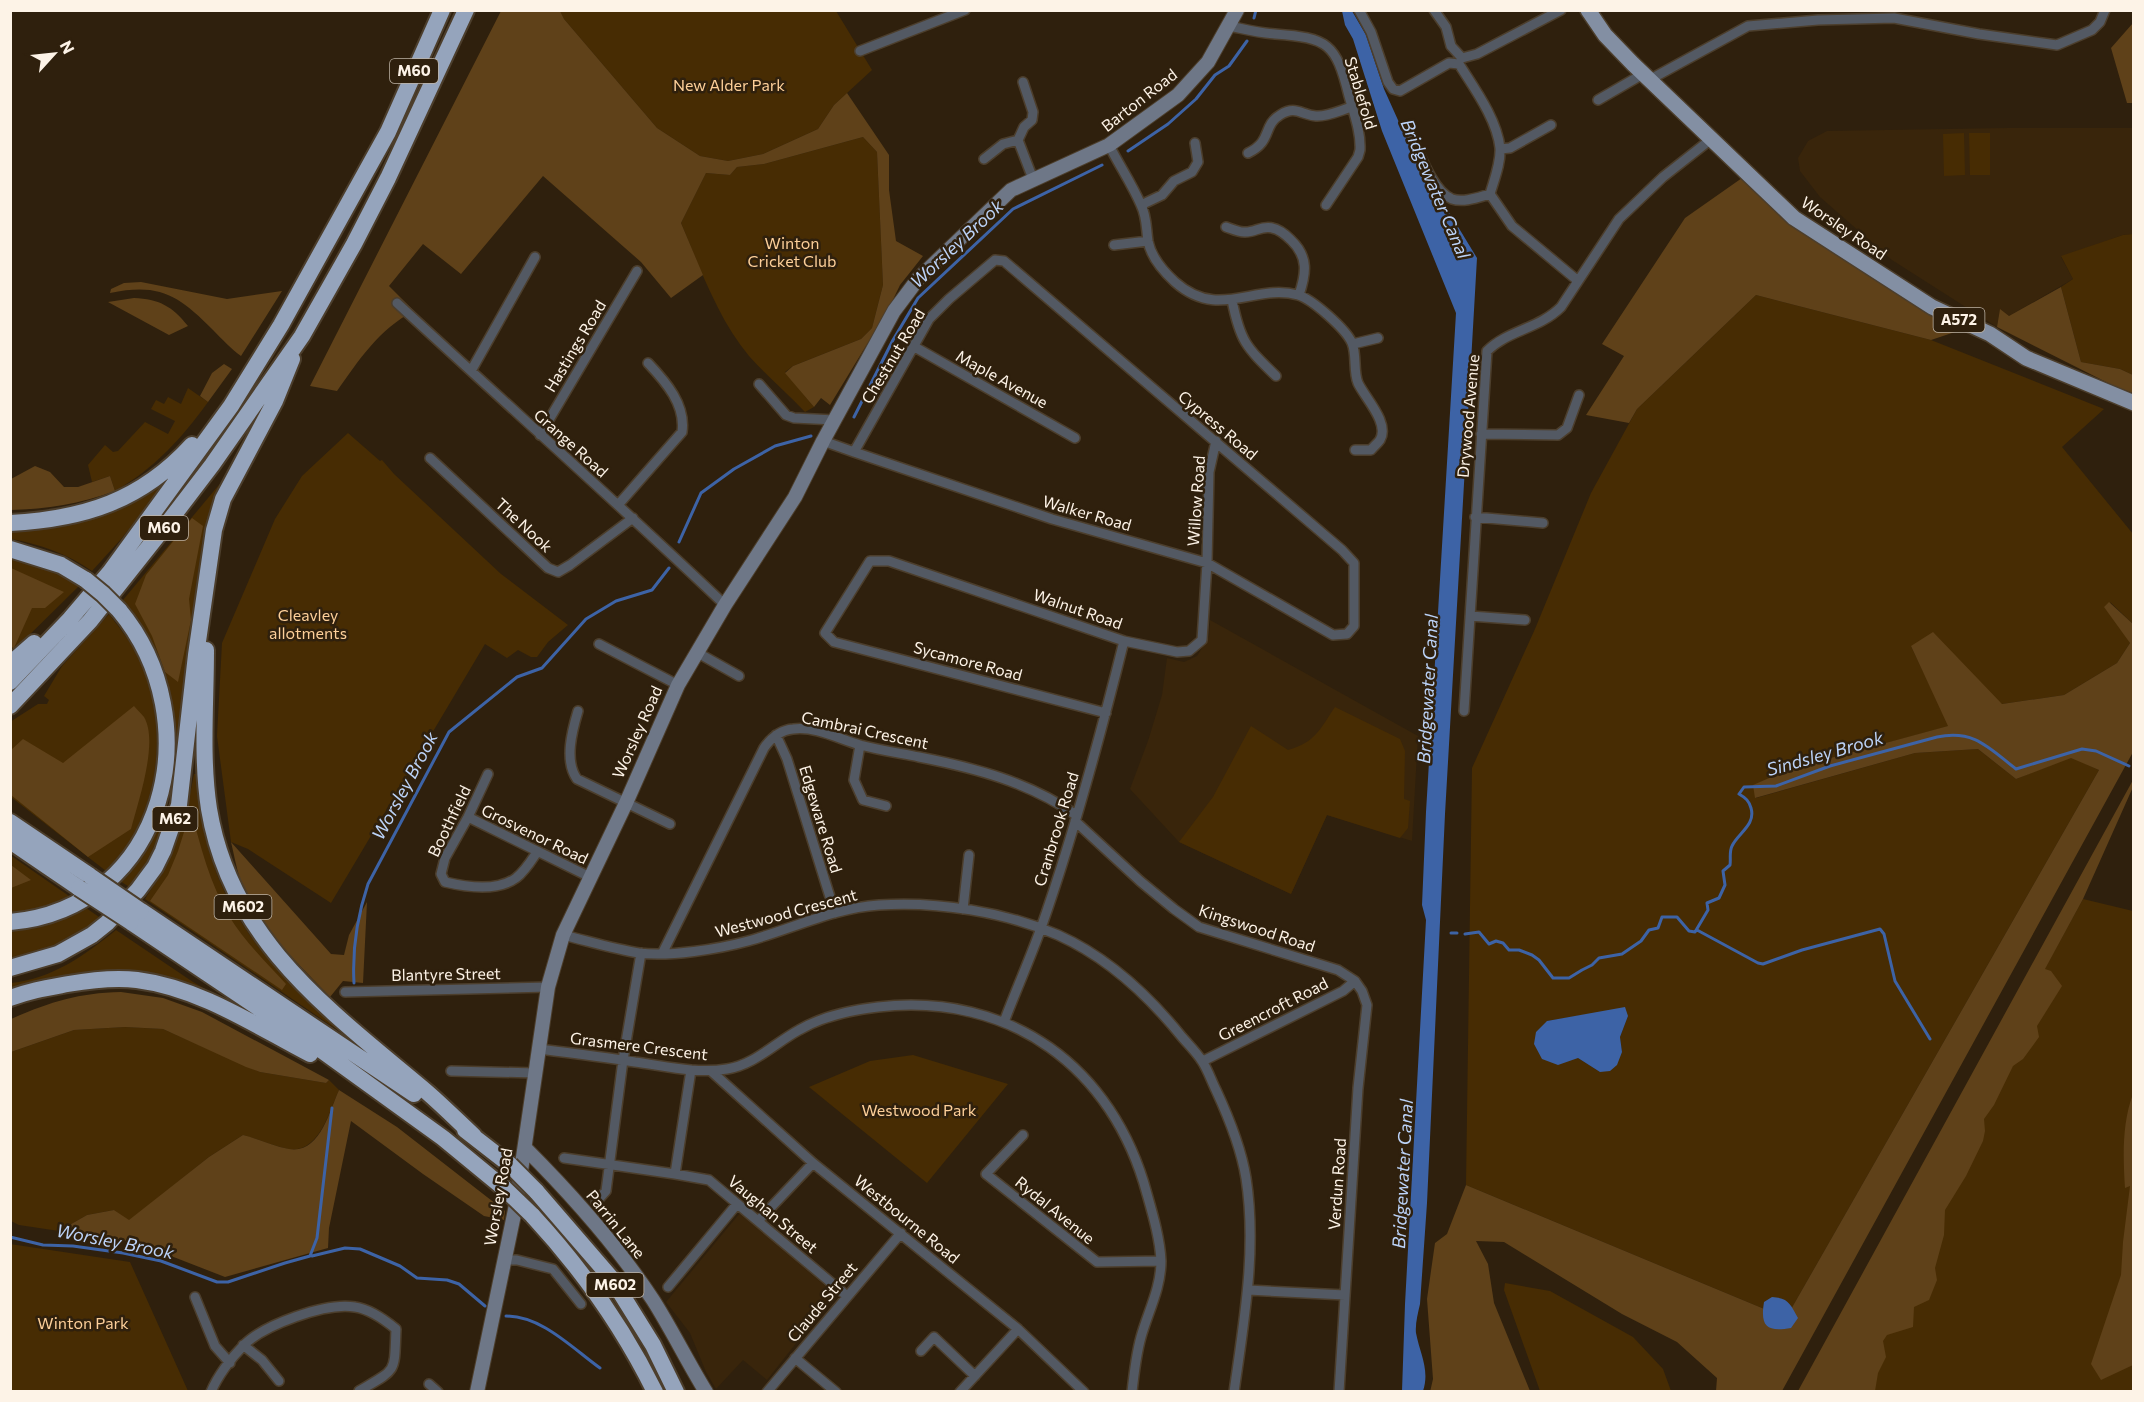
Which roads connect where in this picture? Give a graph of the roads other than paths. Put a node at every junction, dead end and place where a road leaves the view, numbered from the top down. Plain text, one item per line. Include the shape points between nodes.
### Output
1 (442, 10) edge
2 (466, 10) edge
3 (965, 10) edge
4 (1237, 10) edge
5 (1359, 10) edge
6 (1434, 10) edge
7 (1562, 10) edge
8 (1588, 10) edge
9 (2105, 10) edge
10 (1229, 26) junction
11 (860, 51) dead end
12 (1646, 77) junction
13 (1023, 82) dead end
14 (1598, 100) dead end
15 (1352, 107) junction
16 (1551, 125) dead end
17 (1409, 130) dead end
18 (1018, 140) junction
19 (1710, 140) junction
20 (1195, 143) dead end
21 (1109, 145) junction
22 (1500, 149) junction
23 (1248, 153) dead end
24 (984, 159) dead end
25 (1031, 180) junction
26 (1490, 194) junction
27 (1141, 205) junction
28 (1326, 205) dead end
29 (1226, 226) dead end
30 (1148, 241) junction
31 (1114, 245) dead end
32 (535, 257) dead end
33 (995, 260) joint
34 (637, 271) dead end
35 (1577, 280) junction
36 (1299, 295) junction
37 (1232, 300) junction
38 (397, 303) dead end
39 (302, 336) junction
40 (1378, 338) dead end
41 (1353, 344) junction
42 (913, 346) junction
43 (262, 354) junction
44 (648, 363) dead end
45 (471, 371) junction
46 (1276, 376) dead end
47 (759, 384) dead end
48 (1579, 394) dead end
49 (2133, 403) edge
50 (835, 420) junction
51 (1481, 434) junction
52 (540, 435) junction
53 (1075, 438) dead end
54 (823, 441) junction
55 (1216, 441) junction
56 (1355, 450) dead end
57 (854, 452) junction
58 (430, 458) dead end
59 (618, 504) junction
60 (1475, 517) junction
61 (633, 518) junction
62 (10, 523) edge
63 (1543, 523) dead end
64 (10, 549) edge
65 (870, 561) joint
66 (1207, 563) junction
67 (110, 572) junction
68 (206, 587) junction
69 (725, 605) junction
70 (1470, 616) junction
71 (1525, 620) dead end
72 (1333, 635) joint
73 (1124, 641) junction
74 (599, 644) dead end
75 (698, 653) junction
76 (10, 664) edge
77 (739, 676) dead end
78 (10, 682) edge
79 (678, 685) junction
80 (10, 706) edge
81 (579, 711) dead end
82 (1464, 711) dead end
83 (1106, 713) junction
84 (776, 735) junction
85 (860, 745) junction
86 (488, 774) dead end
87 (626, 802) junction
88 (886, 806) dead end
89 (10, 813) edge
90 (468, 817) junction
91 (1076, 818) junction
92 (10, 822) edge
93 (670, 824) dead end
94 (10, 841) edge
95 (537, 852) junction
96 (969, 855) dead end
97 (71, 863) junction
98 (590, 877) junction
99 (85, 882) junction
100 (963, 909) junction
101 (835, 913) junction
102 (136, 916) junction
103 (10, 922) edge
104 (1041, 928) junction
105 (563, 935) junction
106 (640, 953) junction
107 (663, 954) junction
108 (10, 968) edge
109 (1356, 981) junction
110 (52, 987) junction
111 (548, 987) junction
112 (345, 992) dead end
113 (10, 998) edge
114 (10, 1007) edge
115 (1004, 1022) junction
116 (539, 1049) junction
117 (623, 1060) junction
118 (1203, 1061) junction
119 (345, 1069) junction
120 (691, 1070) junction
121 (451, 1071) dead end
122 (711, 1071) junction
123 (536, 1073) junction
124 (1023, 1135) dead end
125 (474, 1136) junction
126 (525, 1148) junction
127 (564, 1158) dead end
128 (813, 1163) junction
129 (609, 1164) junction
130 (675, 1174) junction
131 (596, 1203) dead end
132 (737, 1204) junction
133 (758, 1221) junction
134 (901, 1233) junction
135 (506, 1260) junction
136 (1161, 1261) junction
137 (668, 1287) dead end
138 (1248, 1290) junction
139 (1345, 1295) junction
140 (848, 1296) junction
141 (195, 1297) dead end
142 (581, 1304) dead end
143 (1018, 1329) junction
144 (243, 1345) junction
145 (921, 1351) dead end
146 (795, 1358) junction
147 (230, 1363) junction
148 (975, 1376) junction
149 (279, 1381) dead end
150 (429, 1384) dead end
151 (360, 1390) edge
152 (211, 1392) edge
153 (438, 1392) edge
154 (477, 1392) edge
155 (655, 1392) edge
156 (676, 1392) edge
157 (706, 1392) edge
158 (767, 1392) edge
159 (836, 1392) edge
160 (960, 1392) edge
161 (1084, 1392) edge
162 (1132, 1392) edge
163 (1234, 1392) edge
164 (1339, 1392) edge

1 - 43 highway, M60 via 388,132
2 - 39 highway, M60 via 388,178
3 - 11 street
4 - 10 main road, Barton Road
5 - 22 street via 1393,90 1400,91 1449,63 1459,64 1491,120
6 - 7 street via 1446,27 1451,46 1462,58
8 - 12 main road, Worsley Road / A572 via 1605,35
9 - 12 street via 2091,30 2057,45 1894,18 1748,26
10 - 15 street, Stablefold via 1321,42 1338,60
10 - 21 main road, Barton Road via 1208,62 1178,95
12 - 14 street
12 - 19 main road, Worsley Road / A572
13 - 18 street via 1033,112
15 - 23 street via 1318,116 1298,110 1284,113 1271,123 1262,144
15 - 28 street, Stablefold via 1360,150
16 - 22 street via 1510,148
17 - 26 street via 1441,191 1452,199 1464,200
18 - 24 street via 1003,144
18 - 25 street
19 - 35 street, Drywood Avenue via 1619,219
19 - 49 main road, Worsley Road / A572 via 1794,218 1932,307 1990,334 2026,358
20 - 27 street via 1198,162 1192,172 1174,181 1162,195
21 - 25 main road, Barton Road
21 - 27 street
22 - 26 street
25 - 50 main road, Worsley Road via 1011,190 918,279 894,311
26 - 35 street via 1512,226
27 - 30 street via 1147,220
29 - 36 street via 1243,232 1272,228 1298,246 1306,265
30 - 31 street
30 - 37 street via 1161,268 1177,284 1199,297
32 - 45 street
33 - 42 street, Chestnut Road via 929,319
33 - 55 street, Cypress Road via 1004,261
34 - 52 street, Hastings Road
35 - 51 street, Drywood Avenue via 1551,318 1497,342 1487,351
36 - 37 street via 1278,293
36 - 41 street via 1324,312
37 - 46 street via 1244,341
38 - 45 street, Grange Road
39 - 68 highway, M60 via 275,401 223,499
39 - 80 highway, M60 via 170,520 90,621
40 - 41 street
41 - 56 street via 1357,380 1377,412 1383,432 1371,450
42 - 53 street, Maple Avenue
42 - 57 street, Chestnut Road
43 - 62 highway, M60 via 217,417 177,462 150,483 109,506 89,512
43 - 67 highway, M60 via 231,406
44 - 59 street via 679,404 684,420 682,432
45 - 52 street, Grange Road
47 - 50 street via 786,415
48 - 51 street via 1567,428 1558,435
50 - 54 main road, Worsley Road
51 - 60 street, Drywood Avenue
52 - 59 street, Grange Road
54 - 57 street, Walker Road
54 - 69 main road, Worsley Road via 795,497
55 - 66 street, Willow Road via 1209,472
55 - 72 street, Cypress Road via 1353,563 1354,626 1347,634
57 - 66 street, Walker Road via 1052,519
58 - 61 street, The Nook via 548,568 558,572
59 - 61 street, Grange Road
60 - 63 street
60 - 70 street, Drywood Avenue
61 - 69 street, Grange Road
64 - 103 highway, bridge via 61,565 86,580 119,610 146,650 162,695 167,733 156,809 136,850 120,869 82,899 60,911
65 - 73 street, Walnut Road via 889,561
65 - 83 street, Sycamore Road via 825,633 834,642
66 - 72 street, Walker Road
66 - 73 street, Walnut Road via 1202,640 1189,651 1177,652
67 - 76 highway, M60
67 - 78 highway, M60
68 - 108 highway, M62 via 179,805 155,867 114,916 92,935 69,949
68 - 125 highway, M602 via 207,792 217,844 232,887 269,946 303,984
69 - 75 main road, Worsley Road
70 - 71 street
70 - 82 street, Drywood Avenue
73 - 83 street, Cranbrook Road
74 - 79 street
75 - 77 street
75 - 79 main road, Worsley Road
79 - 87 main road, Worsley Road
81 - 87 street via 570,761 573,774
83 - 91 street, Cranbrook Road
84 - 85 street, Cambrai Crescent via 801,729
84 - 101 street, Edgeware Road
84 - 107 street via 764,748
85 - 88 street via 854,780 862,800
85 - 91 street, Cambrai Crescent via 986,772 1039,792
86 - 90 street, Boothfield
87 - 93 street
87 - 98 main road, Worsley Road
89 - 97 highway, M602
90 - 95 street, Grosvenor Road
90 - 95 street, Boothfield via 445,858 441,874 445,882 499,886 515,879
91 - 104 street, Cranbrook Road
91 - 109 street, Kingswood Road via 1140,881 1199,927 1338,970
92 - 97 highway, M602
94 - 99 highway, M602
95 - 98 street, Grosvenor Road
96 - 100 street
97 - 99 highway, M602
98 - 105 main road, Worsley Road
99 - 102 highway, M602, bridge
100 - 101 street, Westwood Crescent via 878,905
100 - 104 street, Westwood Crescent
101 - 107 street, Westwood Crescent via 727,946
102 - 119 highway, M602
102 - 125 highway, M602 via 336,1040
104 - 115 street, Cranbrook Road
104 - 118 street, Westwood Crescent via 1083,948 1139,991
105 - 106 street, Westwood Crescent
105 - 111 main road, Worsley Road
106 - 107 street, Westwood Crescent
106 - 117 street
109 - 118 street, Greencroft Road
109 - 139 street, Verdun Road via 1367,1005
110 - 113 highway via 39,987
110 - 114 highway
110 - 119 highway, M602 via 110,979 166,986 231,1012 316,1058
111 - 112 street, Blantyre Street
111 - 116 main road, Worsley Road
115 - 122 street, Grasmere Crescent via 950,1007 901,1006 849,1012 811,1024 746,1063
115 - 136 street, Grasmere Crescent via 1065,1058 1118,1121 1144,1180
116 - 117 street, Grasmere Crescent
116 - 123 main road, Worsley Road
117 - 120 street, Grasmere Crescent
117 - 129 street
118 - 138 street, Westwood Crescent via 1243,1160 1250,1232
119 - 155 highway, M602, bridge via 443,1138 532,1215 594,1290
120 - 122 street, Grasmere Crescent
120 - 130 street
121 - 123 street
122 - 128 street, Westbourne Road
123 - 126 main road, Worsley Road
124 - 136 street, Rydal Avenue via 986,1174 1097,1262
125 - 156 highway, M602, bridge via 536,1191 612,1279 653,1345
126 - 135 main road, Worsley Road
126 - 157 main road, Parrin Lane via 585,1211 627,1263
127 - 129 street, Vaughan Street
128 - 133 street
128 - 134 street, Westbourne Road
129 - 130 street, Vaughan Street
129 - 131 street via 606,1191
130 - 132 street, Vaughan Street via 709,1180
132 - 133 street, Vaughan Street
132 - 137 street
133 - 140 street, Vaughan Street
134 - 140 street, Claude Street
134 - 143 street, Westbourne Road
135 - 142 street via 553,1269
135 - 154 main road, Worsley Road
136 - 162 street, Grasmere Crescent via 1160,1278 1141,1336
138 - 139 street
138 - 163 street, Westwood Crescent
139 - 164 street, Verdun Road
140 - 146 street, Claude Street
141 - 147 street via 215,1346
143 - 148 street
143 - 161 street, Westbourne Road
144 - 147 street
144 - 149 street
144 - 151 street via 284,1320 323,1308 356,1307 396,1329 394,1366 388,1375
145 - 148 street via 934,1337
146 - 158 street, Claude Street
146 - 159 street
147 - 152 street
148 - 160 street
150 - 153 street

